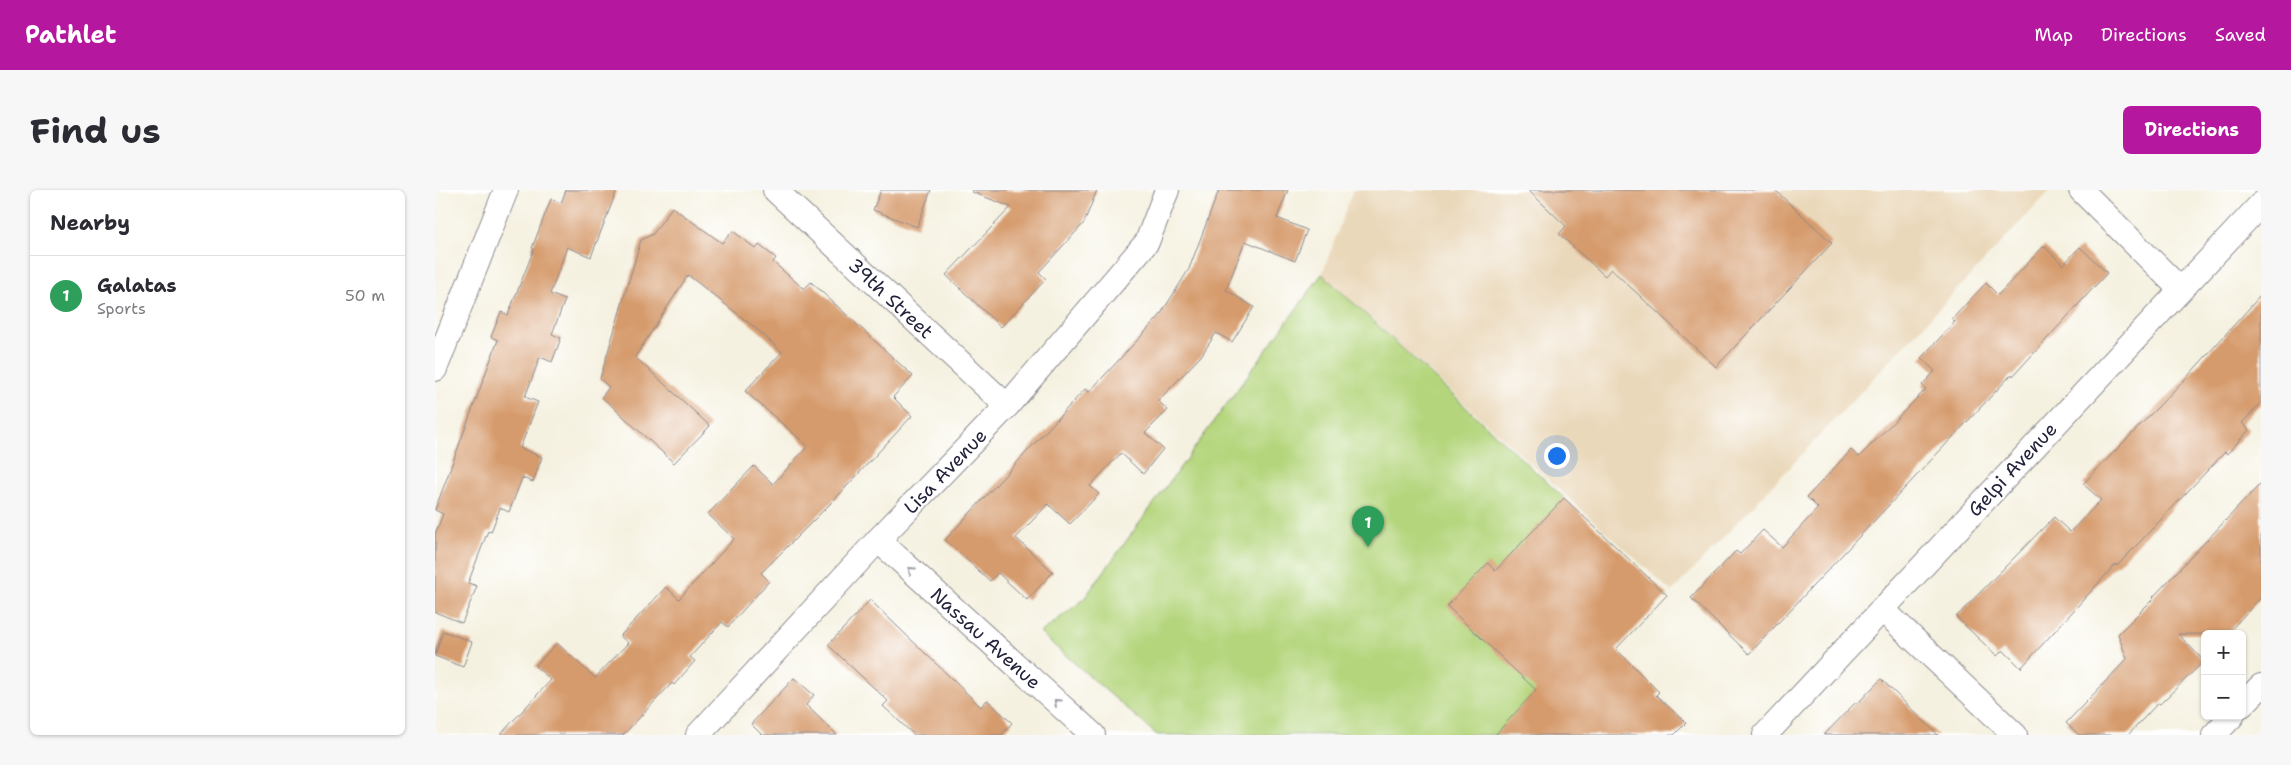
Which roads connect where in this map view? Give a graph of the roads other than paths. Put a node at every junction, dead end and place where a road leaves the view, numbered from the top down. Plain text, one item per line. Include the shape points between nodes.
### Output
1 (506, 190) edge
2 (775, 190) edge
3 (1167, 190) edge
4 (2081, 190) edge
5 (797, 199) edge
6 (2261, 204) edge
7 (2180, 289) junction
8 (435, 369) edge
9 (1007, 406) junction
10 (878, 540) junction
11 (1882, 609) junction
12 (2261, 686) edge
13 (2246, 702) edge
14 (2228, 720) edge
15 (698, 735) edge
16 (1093, 735) edge
17 (1765, 735) edge
18 (2015, 735) edge
19 (2214, 735) edge

1 - 8 street
2 - 5 street, 39th Street
3 - 9 street, Lisa Avenue via 1147,242
4 - 7 street
5 - 9 street, 39th Street
6 - 7 street, Gelpi Avenue
7 - 11 street, Gelpi Avenue
9 - 10 street, Lisa Avenue
10 - 15 street, Lisa Avenue
16 -> 10 street, Nassau Avenue
11 - 17 street, Gelpi Avenue
11 - 18 street
12 - 13 street
14 - 19 street

